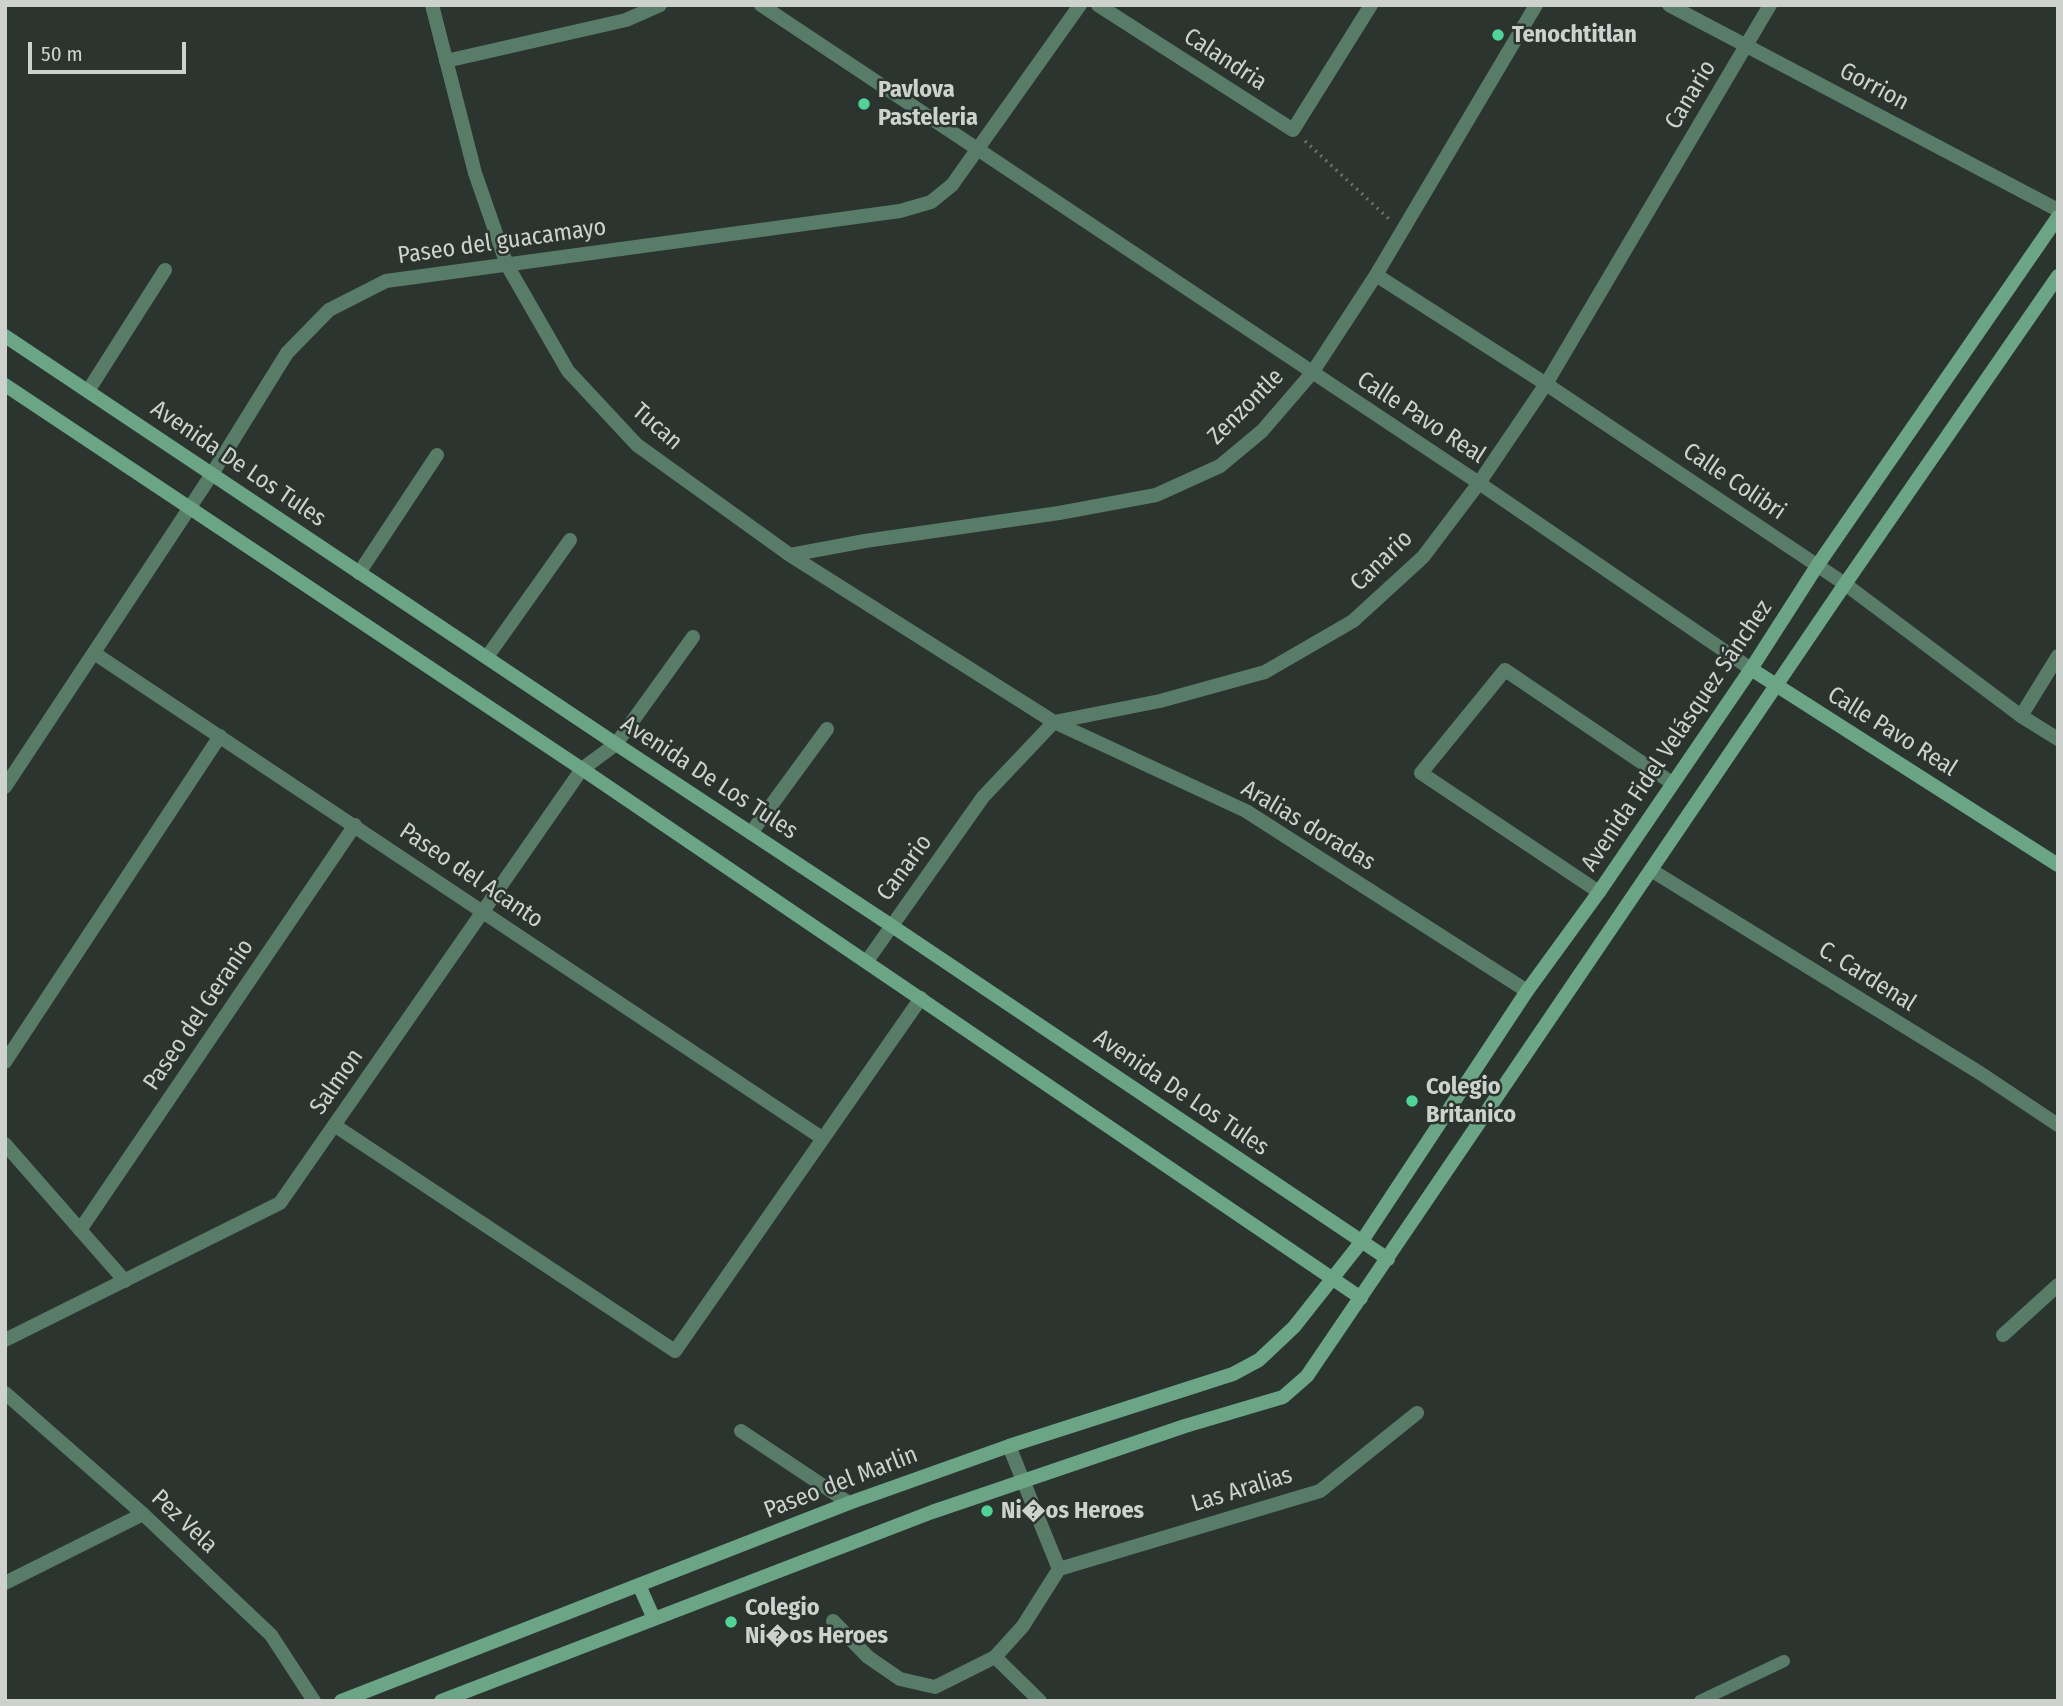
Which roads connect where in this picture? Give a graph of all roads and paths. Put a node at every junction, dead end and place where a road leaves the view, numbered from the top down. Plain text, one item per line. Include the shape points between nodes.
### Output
1 (432, 5) edge
2 (660, 5) edge
3 (761, 5) edge
4 (1080, 5) edge
5 (1098, 5) edge
6 (1371, 5) edge
7 (1536, 5) edge
8 (1669, 5) edge
9 (1770, 5) edge
10 (1747, 46) junction
11 (446, 61) junction
12 (1293, 130) junction
13 (979, 150) junction
14 (2058, 211) edge
15 (2058, 217) edge
16 (1402, 231) junction
17 (507, 265) junction
18 (165, 270) dead end
19 (1377, 275) junction
20 (2058, 276) edge
21 (5, 336) edge
22 (1312, 373) junction
23 (1546, 384) junction
24 (5, 385) edge
25 (88, 391) junction
26 (437, 456) dead end
27 (212, 474) junction
28 (1479, 483) junction
29 (189, 507) junction
30 (570, 540) dead end
31 (790, 555) junction
32 (1817, 566) junction
33 (359, 573) junction
34 (1844, 584) junction
35 (693, 637) dead end
36 (94, 653) junction
37 (2058, 656) edge
38 (488, 657) junction
39 (1751, 668) junction
40 (1776, 686) junction
41 (2021, 716) junction
42 (1054, 722) junction
43 (827, 729) dead end
44 (220, 736) junction
45 (2058, 740) edge
46 (616, 744) junction
47 (582, 769) junction
48 (1672, 783) junction
49 (5, 787) edge
50 (355, 825) junction
51 (751, 833) junction
52 (2058, 865) edge
53 (1651, 870) junction
54 (1599, 891) junction
55 (483, 911) junction
56 (892, 926) junction
57 (867, 961) junction
58 (1527, 991) junction
59 (921, 998) junction
60 (5, 1062) edge
61 (334, 1125) junction
62 (2058, 1125) edge
63 (822, 1138) junction
64 (5, 1144) edge
65 (80, 1230) junction
66 (1362, 1241) junction
67 (1388, 1259) junction
68 (1334, 1279) junction
69 (125, 1281) junction
70 (2058, 1285) edge
71 (1361, 1298) junction
72 (2003, 1335) dead end
73 (5, 1340) edge
74 (5, 1393) edge
75 (1417, 1413) dead end
76 (741, 1431) dead end
77 (1009, 1446) junction
78 (1023, 1480) junction
79 (849, 1503) junction
80 (143, 1514) junction
81 (1059, 1569) junction
82 (5, 1583) edge
83 (639, 1585) junction
84 (654, 1619) junction
85 (832, 1621) dead end
86 (995, 1657) junction
87 (1784, 1661) dead end
88 (314, 1701) edge
89 (341, 1701) edge
90 (441, 1701) edge
91 (1040, 1701) edge
92 (1700, 1701) edge

1 - 11 street, Tucan
2 - 11 street via 626,20
3 - 13 street, Calle Pavo Real
4 - 13 street, Paseo del guacamayo
5 - 12 street, Calandria
6 - 12 street
7 - 16 street, Zenzontle
8 - 10 street, Gorrion
9 - 10 street, Canario
10 - 14 street, Gorrion
10 - 23 street, Canario
11 - 17 street, Tucan via 475,173
12 - 16 path
13 - 17 street, Paseo del guacamayo via 952,185 931,202 900,211
13 - 22 street, Calle Pavo Real
15 - 32 street, Avenida Fidel Velásquez Sánchez
16 - 19 street, Zenzontle
17 - 27 street, Paseo del guacamayo via 386,281 329,310 287,353
17 - 31 street, Tucan via 568,370 637,445
18 - 25 street
19 - 22 street, Zenzontle
19 - 23 street, Calle Colibri
20 - 34 street
21 - 25 street, Avenida De Los Tules
22 - 28 street, Calle Pavo Real
22 - 31 street, Zenzontle via 1262,431 1220,466 1156,495
23 - 28 street, Canario
23 - 32 street, Calle Colibri
24 - 29 street
25 - 27 street, Avenida De Los Tules
26 - 33 street
27 - 29 street, Paseo del guacamayo
27 - 33 street, Avenida De Los Tules
28 - 39 street, Calle Pavo Real
28 - 42 street, Canario via 1423,557 1353,621 1265,672 1160,701
29 - 36 street, Paseo del guacamayo
29 - 47 street
30 - 38 street
31 - 42 street, Tucan
32 - 34 street, Calle Colibri
32 - 39 street, Avenida Fidel Velásquez Sánchez
33 - 38 street, Avenida De Los Tules
34 - 40 street
34 - 41 street, Calle Colibri
35 - 46 street, Salmon
36 - 44 street, Paseo del Acanto
36 - 49 street, Paseo del guacamayo
37 - 41 street
38 - 46 street, Avenida De Los Tules
39 - 40 street, Calle Pavo Real
39 - 48 street, Avenida Fidel Velásquez Sánchez
40 - 52 street, Calle Pavo Real
40 - 53 street
41 - 45 street, Calle Colibri
42 - 56 street, Canario via 983,797
42 - 58 street, Aralias doradas via 1246,811
43 - 51 street
44 - 50 street, Paseo del Acanto
44 - 60 street
46 - 47 street, Salmon
46 - 51 street, Avenida De Los Tules
47 - 55 street, Salmon
47 - 57 street
48 - 54 street, Avenida Fidel Velásquez Sánchez
48 - 54 street via 1505,670 1421,773
50 - 55 street, Paseo del Acanto
50 - 65 street, Paseo del Geranio
51 - 56 street, Avenida De Los Tules
53 - 62 street, C. Cardenal
53 - 67 street
54 - 58 street, Avenida Fidel Velásquez Sánchez
55 - 61 street, Salmon
55 - 63 street, Paseo del Acanto
56 - 57 street, Canario
56 - 66 street, Avenida De Los Tules
57 - 59 street
58 - 66 street, Avenida Fidel Velásquez Sánchez
59 - 63 street
59 - 68 street
61 - 63 street via 675,1352
61 - 69 street, Salmon via 280,1203
64 - 65 street
65 - 69 street
66 - 67 street, Avenida De Los Tules
66 - 68 street, Avenida Fidel Velásquez Sánchez
67 - 71 street
68 - 71 street
68 - 77 street, Paseo del Marlin via 1259,1360 1233,1374
69 - 73 street, Salmon
70 - 72 street
71 - 78 street via 1307,1376 1283,1397
74 - 80 street, Pez Vela
75 - 81 street, Las Aralias via 1320,1491
76 - 79 street
77 - 78 street
77 - 79 street, Paseo del Marlin
78 - 81 street
78 - 84 street
79 - 83 street, Paseo del Marlin
80 - 82 street
80 - 88 street, Pez Vela via 271,1635
81 - 86 street via 1023,1626
83 - 84 street
83 - 89 street, Paseo del Marlin
84 - 90 street
85 - 86 street via 900,1679 935,1686
86 - 91 street
87 - 92 lane

